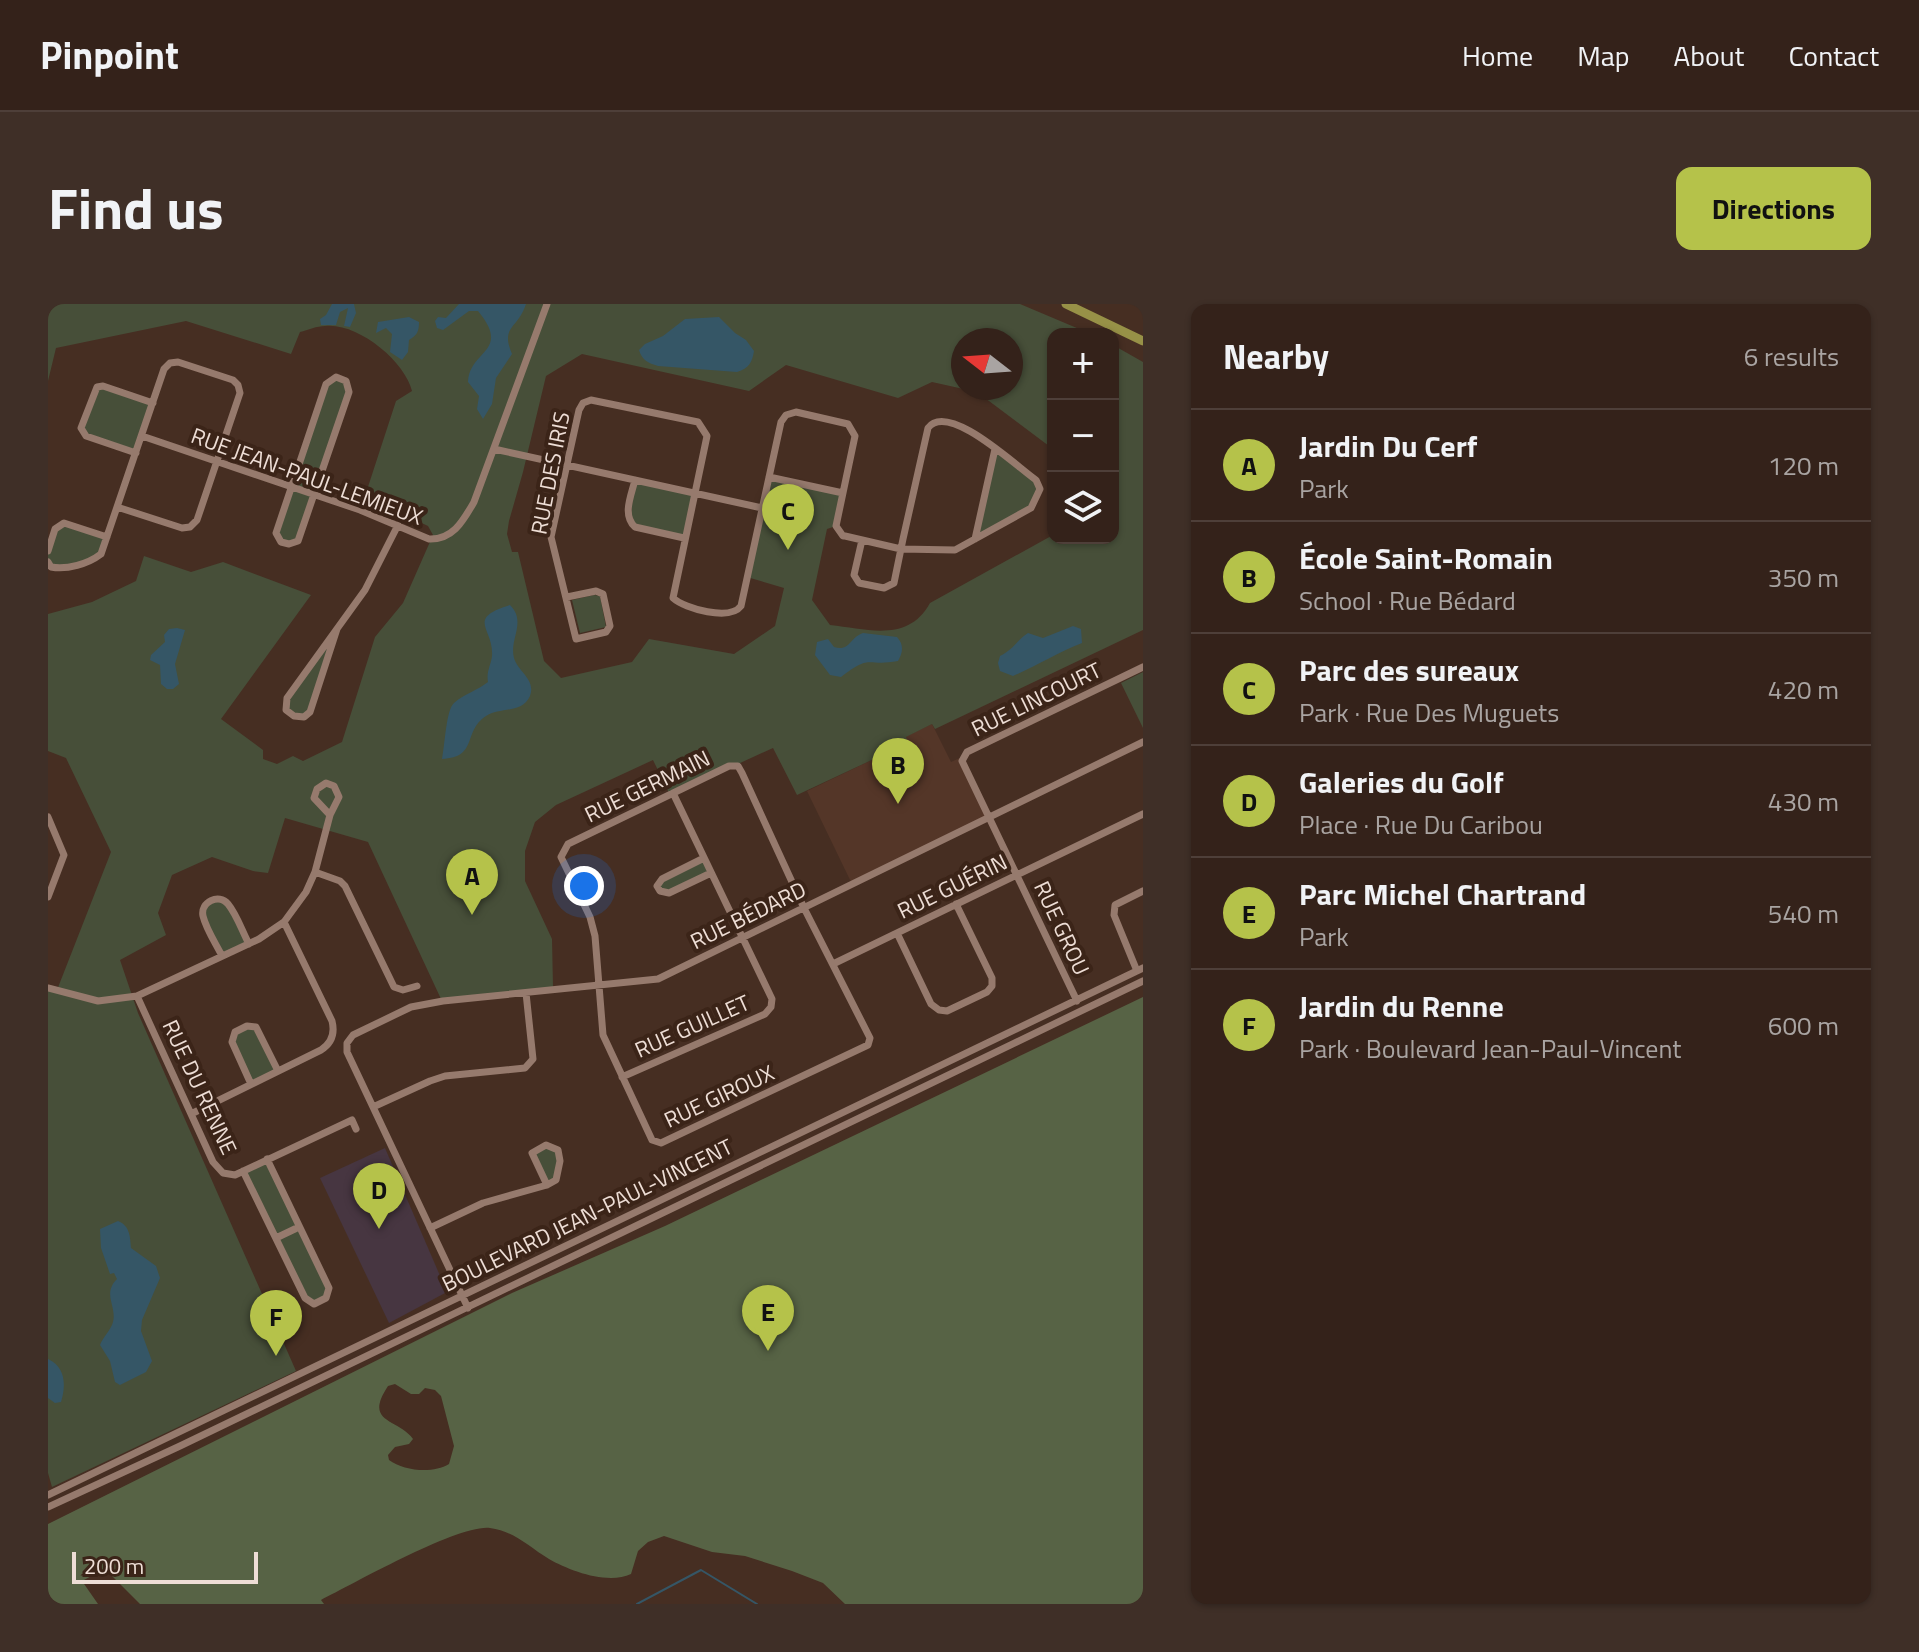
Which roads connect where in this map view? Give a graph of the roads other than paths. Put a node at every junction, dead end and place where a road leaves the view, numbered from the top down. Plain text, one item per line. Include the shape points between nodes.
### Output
1 (547, 304) edge
2 (1066, 304) edge
3 (1143, 341) edge
4 (153, 403) junction
5 (142, 436) junction
6 (494, 449) junction
7 (995, 449) junction
8 (136, 453) junction
9 (217, 462) junction
10 (567, 465) junction
11 (769, 477) junction
12 (635, 480) junction
13 (291, 487) junction
14 (694, 493) junction
15 (843, 493) junction
16 (314, 495) junction
17 (117, 507) junction
18 (762, 508) junction
19 (398, 525) junction
20 (107, 537) junction
21 (684, 538) junction
22 (975, 539) junction
23 (862, 540) junction
24 (901, 549) junction
25 (48, 551) edge
26 (48, 562) edge
27 (567, 597) junction
28 (337, 629) junction
29 (1143, 667) edge
30 (1143, 742) edge
31 (673, 793) junction
32 (1143, 814) edge
33 (330, 815) dead end
34 (48, 817) edge
35 (989, 817) junction
36 (704, 858) junction
37 (315, 872) junction
38 (711, 873) junction
39 (1017, 875) junction
40 (1143, 891) edge
41 (48, 897) edge
42 (956, 904) junction
43 (804, 908) junction
44 (284, 922) junction
45 (897, 933) junction
46 (742, 938) junction
47 (249, 944) junction
48 (222, 956) junction
49 (833, 964) junction
50 (1140, 969) edge
51 (1143, 981) edge
52 (597, 985) junction
53 (417, 986) dead end
54 (48, 988) edge
55 (526, 993) junction
56 (137, 996) junction
57 (1076, 1000) junction
58 (1081, 1011) junction
59 (278, 1071) junction
60 (622, 1077) junction
61 (251, 1084) junction
62 (373, 1107) junction
63 (191, 1114) junction
64 (356, 1129) dead end
65 (267, 1159) junction
66 (243, 1171) junction
67 (547, 1185) junction
68 (299, 1227) junction
69 (430, 1228) junction
70 (276, 1238) junction
71 (462, 1295) junction
72 (468, 1308) junction
73 (48, 1495) edge
74 (48, 1507) edge

1 - 6 street, RUE JEAN-PAUL-LEMIEUX
2 - 3 main road
4 - 5 street
4 - 8 street via 97,387 81,428 86,436
4 - 9 street via 170,363 233,380 240,393
5 - 8 street
5 - 9 street, RUE JEAN-PAUL-LEMIEUX
6 - 10 street
6 - 19 street, RUE JEAN-PAUL-LEMIEUX via 474,502 450,535 429,539
7 - 22 street
7 - 22 street via 1036,480 1040,489 1031,508
7 - 24 street via 962,425 932,422
8 - 17 street
9 - 13 street, RUE JEAN-PAUL-LEMIEUX
9 - 17 street via 190,527
10 - 12 street
10 - 14 street, RUE DES IRIS via 579,410 591,400 698,422 707,436
10 - 27 street, RUE DES IRIS via 551,537
11 - 15 street
11 - 15 street via 781,422 796,412 853,429
11 - 18 street
12 - 14 street
12 - 21 street via 630,522
13 - 16 street, RUE JEAN-PAUL-LEMIEUX
13 - 16 street via 276,533 281,542 298,541
13 - 16 street via 326,384 336,377 346,381 349,392
14 - 18 street
14 - 21 street
15 - 23 street via 836,526 843,536
16 - 19 street, RUE JEAN-PAUL-LEMIEUX
17 - 20 street
18 - 21 street via 737,612 681,605 673,598
19 - 28 street via 365,590
20 - 25 street via 64,523 55,529
20 - 26 street via 94,559 61,569
22 - 24 street via 955,550
23 - 24 street
23 - 24 street via 854,575 859,583 884,588 894,583
27 - 27 street, RUE DES IRIS via 576,639 606,632 610,626 603,594
28 - 28 street via 287,698 286,710 294,716 310,712
29 - 35 street, RUE LINCOURT via 967,752 962,761
30 - 35 street, RUE BÉDARD
31 - 36 street, RUE GUILLET
31 - 43 street, RUE GERMAIN via 738,766
31 - 52 street, RUE GERMAIN via 562,850 595,936
32 - 39 street, RUE GUÉRIN
33 - 37 street
34 - 41 street via 64,855
35 - 39 street, RUE GROU
35 - 43 street, RUE BÉDARD
36 - 38 street, RUE GUILLET
36 - 38 street via 657,886 669,893
37 - 44 street
37 - 53 street via 345,886 394,987
38 - 46 street, RUE GUILLET
39 - 42 street, RUE GUÉRIN
39 - 57 street, RUE GROU
40 - 50 street via 1115,905 1114,915
42 - 45 street, RUE GUÉRIN
42 - 45 street via 992,978 987,992 939,1010 931,1004
43 - 46 street, RUE BÉDARD
43 - 49 street
44 - 47 street
44 - 59 street via 334,1029 328,1046
45 - 49 street, RUE GUÉRIN
46 - 52 street, RUE BÉDARD via 658,979
46 - 60 street, RUE GUILLET via 772,999 765,1014
47 - 48 street
47 - 48 street via 225,900 216,898 207,903 203,918
48 - 56 street
49 - 60 street, RUE GIROUX via 870,1038 868,1045 661,1143 652,1140
50 - 57 street, BOULEVARD JEAN-PAUL-VINCENT
51 - 58 street, BOULEVARD JEAN-PAUL-VINCENT
52 - 55 street, RUE BÉDARD
52 - 60 street, RUE GIROUX via 603,1035
54 - 56 street via 98,1001
55 - 62 street via 533,1059 525,1068 445,1076
55 - 62 street, RUE BÉDARD via 411,1007 353,1035 347,1052
56 - 63 street, RUE DU RENNE
57 - 58 street, RUE GROU
57 - 71 street, BOULEVARD JEAN-PAUL-VINCENT
58 - 72 street, BOULEVARD JEAN-PAUL-VINCENT
59 - 61 street
59 - 61 street via 256,1027 247,1026 235,1032 232,1042
61 - 63 street
62 - 69 street
63 - 66 street, RUE DU RENNE via 219,1170 235,1175
64 - 65 street, RUE DU RENNE via 352,1120
65 - 66 street, RUE DU RENNE
65 - 68 street, RUE DU RENNE
66 - 70 street, RUE DU RENNE
67 - 67 street via 556,1180 560,1161 558,1150 546,1145 532,1153
67 - 69 street via 483,1203
68 - 70 street
68 - 70 street, RUE DU RENNE via 329,1288 326,1298 314,1304 305,1298
69 - 71 street
71 - 72 street
71 - 73 street, BOULEVARD JEAN-PAUL-VINCENT
72 - 74 street, BOULEVARD JEAN-PAUL-VINCENT

